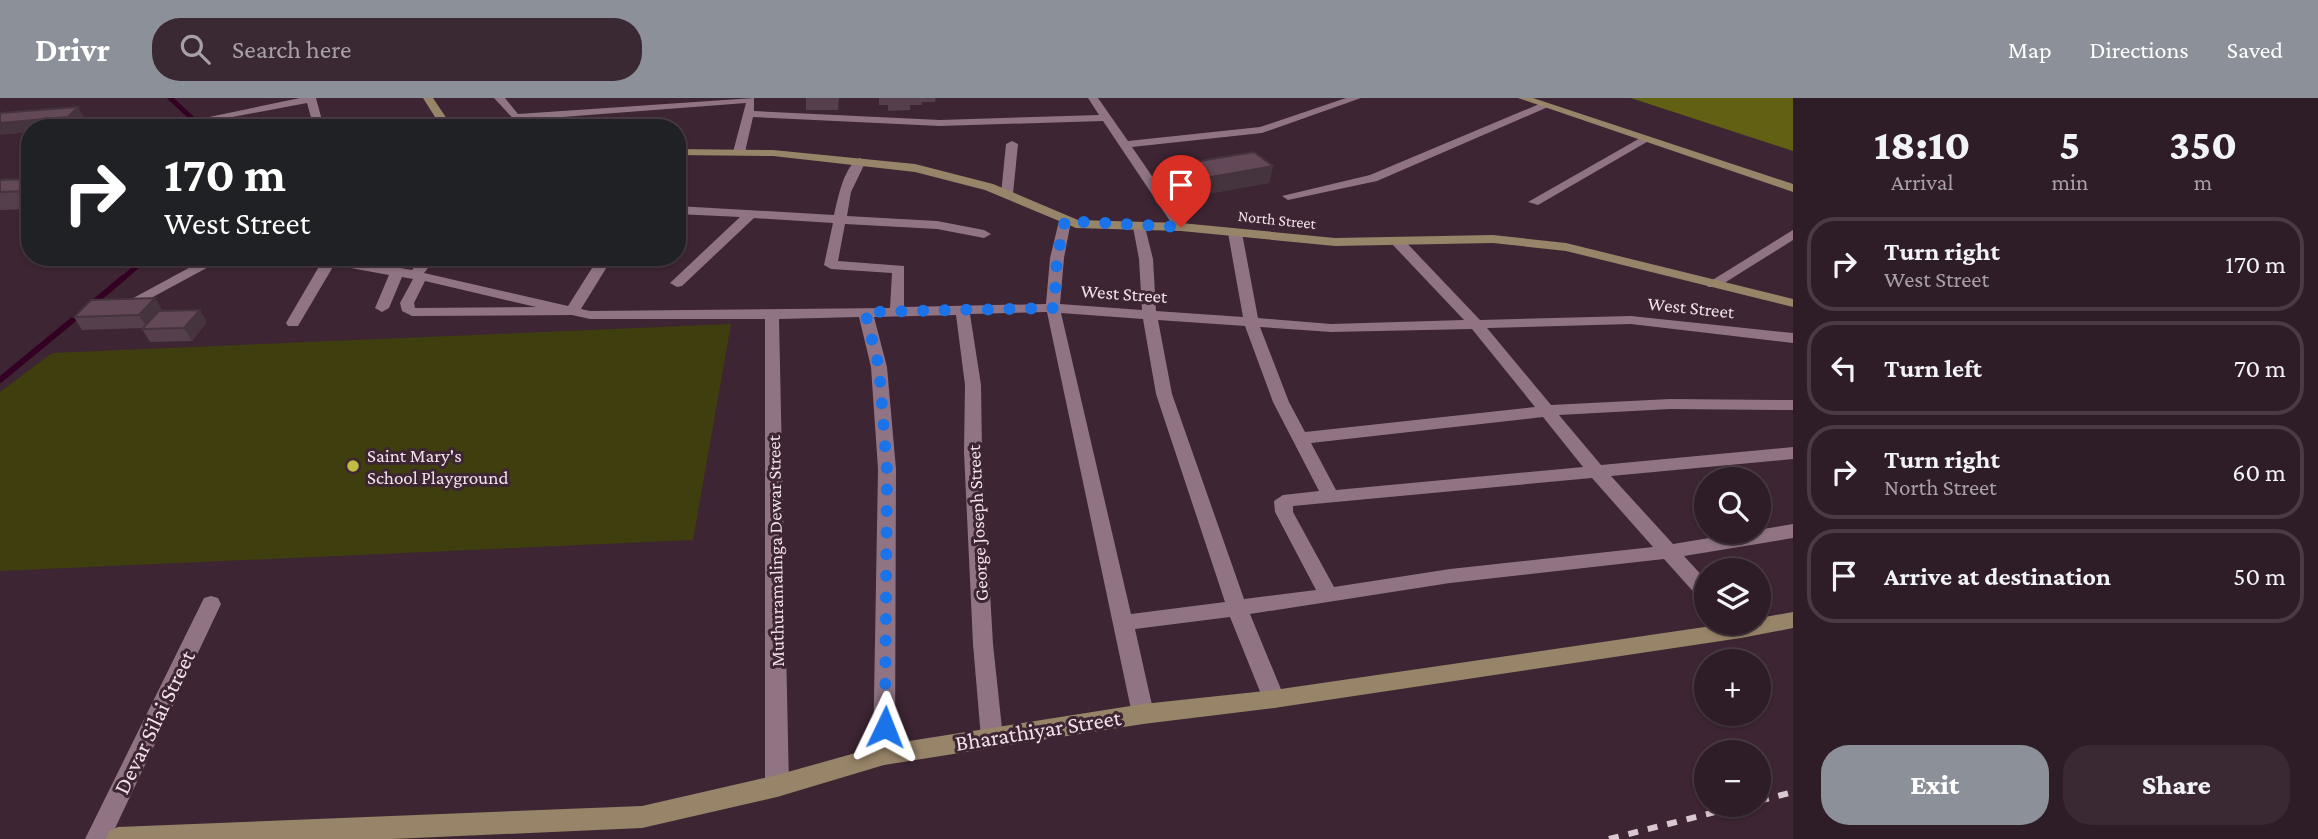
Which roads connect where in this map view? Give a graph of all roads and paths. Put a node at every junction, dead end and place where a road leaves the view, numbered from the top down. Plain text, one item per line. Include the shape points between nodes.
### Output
1 (499, 98) edge
2 (1093, 98) edge
3 (1356, 98) edge
4 (1523, 98) edge
5 (311, 99) edge
6 (432, 99) edge
7 (751, 99) edge
8 (713, 100) edge
9 (573, 101) dead end
10 (1544, 105) junction
11 (748, 114) junction
12 (572, 115) junction
13 (515, 117) joint
14 (1107, 118) junction
15 (206, 119) edge
16 (316, 119) edge
17 (443, 119) edge
18 (1646, 139) junction
19 (1012, 144) dead end
20 (1124, 145) junction
21 (686, 152) edge
22 (740, 152) junction
23 (860, 161) junction
24 (1793, 188) edge
25 (1007, 194) junction
26 (1288, 196) dead end
27 (1535, 202) dead end
28 (686, 211) edge
29 (750, 216) junction
30 (837, 220) junction
31 (1065, 221) junction
32 (1139, 227) junction
33 (1181, 227) junction
34 (1235, 233) junction
35 (984, 234) dead end
36 (1793, 234) edge
37 (1396, 241) junction
38 (203, 266) edge
39 (326, 266) edge
40 (361, 266) edge
41 (424, 266) edge
42 (600, 266) edge
43 (397, 273) junction
44 (418, 276) junction
45 (677, 283) dead end
46 (1713, 284) junction
47 (133, 302) edge
48 (1793, 303) edge
49 (382, 308) dead end
50 (1054, 308) junction
51 (962, 309) junction
52 (572, 311) junction
53 (897, 311) junction
54 (865, 312) junction
55 (1149, 313) junction
56 (772, 315) junction
57 (1251, 322) junction
58 (293, 323) dead end
59 (1476, 324) junction
60 (1793, 338) edge
61 (1793, 405) edge
62 (1550, 411) junction
63 (1300, 438) junction
64 (1793, 453) edge
65 (1596, 471) junction
66 (1329, 494) junction
67 (1793, 531) edge
68 (1668, 552) junction
69 (1694, 580) edge
70 (1329, 596) junction
71 (211, 604) dead end
72 (1237, 608) junction
73 (1793, 620) edge
74 (1121, 623) junction
75 (1771, 623) edge
76 (1694, 634) edge
77 (1274, 699) junction
78 (1143, 714) junction
79 (992, 738) junction
80 (884, 755) junction
81 (777, 786) junction
82 (97, 839) edge
83 (118, 839) edge

1 - 13 street
2 - 14 street
3 - 20 street via 1262,130
4 - 10 street
5 - 15 street
5 - 16 street
6 - 17 street
7 - 8 street
7 - 11 street
8 - 12 street
9 - 12 street
10 - 18 street
10 - 26 street via 1373,178
11 - 14 street via 940,123
11 - 22 street
12 - 13 street
14 - 20 street
18 - 24 street
18 - 27 street
19 - 25 street
20 - 33 street
21 - 22 street, North Street
22 - 23 street, North Street
23 - 25 street, North Street via 967,180
23 - 30 street
25 - 31 street, North Street
28 - 29 street
29 - 30 street
29 - 45 street
30 - 35 street via 937,225
30 - 53 street via 831,265 898,269
31 - 32 street, North Street
31 - 50 street
32 - 33 street, North Street
32 - 55 street
33 - 34 street, North Street
34 - 37 street, North Street via 1303,240
34 - 57 street
36 - 46 street
37 - 46 street, North Street via 1531,242
37 - 59 street
38 - 47 street
39 - 58 street
40 - 43 street, West Street
41 - 44 street
42 - 52 street
43 - 44 street, West Street
43 - 49 street
44 - 52 street, West Street
44 - 52 street via 407,303 412,312
46 - 48 street, North Street
50 - 51 street, West Street
50 - 55 street, West Street
50 - 74 street
51 - 53 street, West Street
51 - 79 street, George Joseph Street via 972,385 983,644
52 - 56 street, West Street via 590,315
53 - 54 street, West Street
54 - 56 street, West Street
54 - 80 street via 879,367 887,470
55 - 57 street, West Street
55 - 72 street via 1164,394
56 - 81 street, Muthuramalinga Dewar Street
57 - 59 street, West Street via 1331,328
57 - 63 street
59 - 60 street, West Street via 1631,320
59 - 62 street
61 - 62 street via 1703,403
62 - 63 street
62 - 65 street
63 - 66 street
64 - 65 street
65 - 66 street
65 - 68 street
66 - 70 street via 1290,498 1282,505
67 - 68 street
68 - 69 street
68 - 70 street via 1450,576
70 - 72 street
71 - 82 street, Devar Silai Street
72 - 74 street
72 - 77 street
73 - 75 street, Bharathiyar Street
74 - 78 street
76 - 77 street, Bharathiyar Street
77 - 78 street, Bharathiyar Street
78 - 79 street, Bharathiyar Street
79 - 80 street, Bharathiyar Street
80 - 81 street, Bharathiyar Street
81 - 83 street, Bharathiyar Street via 642,817

